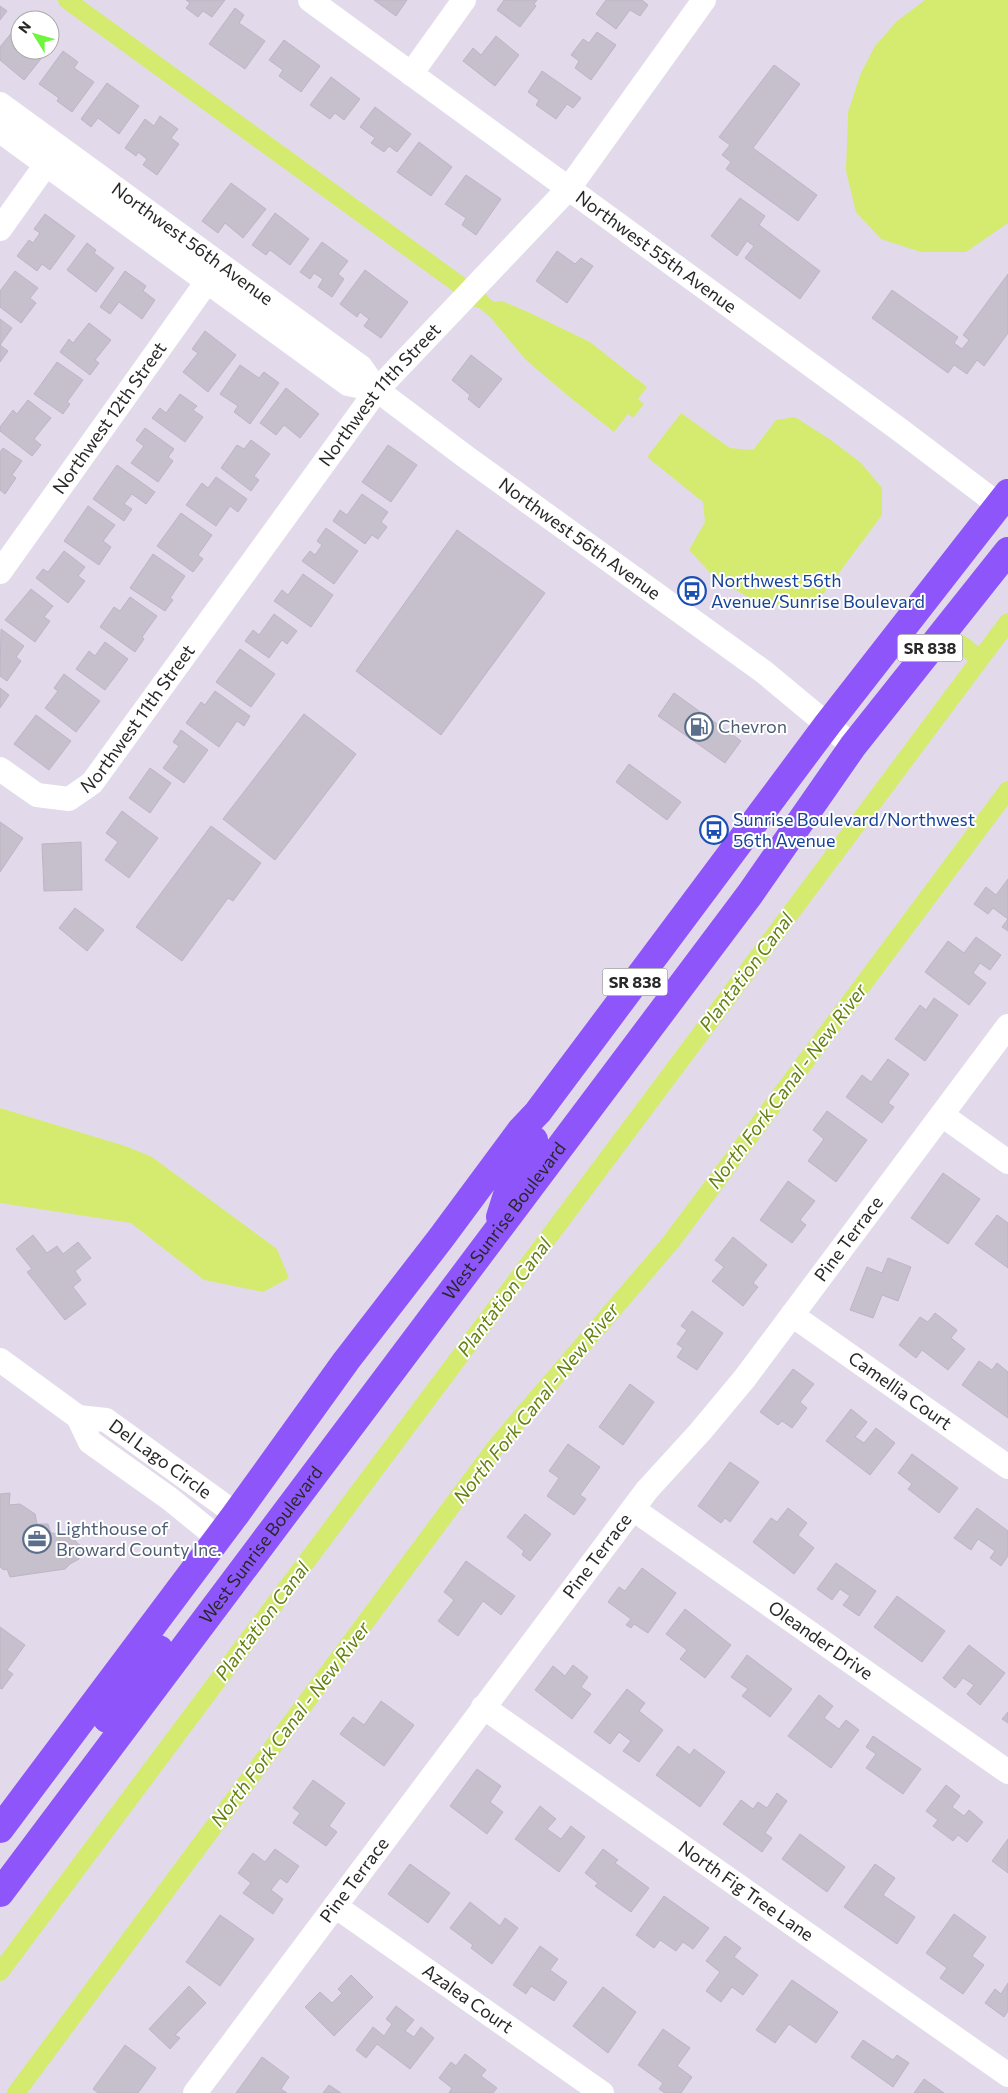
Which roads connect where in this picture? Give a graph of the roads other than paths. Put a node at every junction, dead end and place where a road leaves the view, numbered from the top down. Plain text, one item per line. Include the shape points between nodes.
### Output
1 (310, 0) edge
2 (464, 0) edge
3 (704, 0) edge
4 (411, 74) junction
5 (0, 104) edge
6 (0, 131) edge
7 (53, 156) junction
8 (569, 188) junction
9 (0, 228) edge
10 (213, 273) junction
11 (377, 390) junction
12 (1003, 499) edge
13 (1008, 550) edge
14 (0, 572) edge
15 (827, 724) junction
16 (853, 746) junction
17 (0, 769) edge
18 (1008, 1026) edge
19 (538, 1112) junction
20 (942, 1115) junction
21 (1008, 1162) edge
22 (495, 1235) junction
23 (792, 1315) junction
24 (0, 1360) edge
25 (346, 1360) junction
26 (78, 1417) junction
27 (1008, 1467) edge
28 (633, 1509) junction
29 (236, 1514) junction
30 (271, 1531) junction
31 (218, 1538) junction
32 (483, 1707) junction
33 (1008, 1772) edge
34 (58, 1817) junction
35 (0, 1829) edge
36 (0, 1893) edge
37 (336, 1906) junction
38 (1008, 2075) edge
39 (195, 2093) edge
40 (602, 2093) edge

1 - 4 street, Northwest 55th Avenue
2 - 4 street
3 - 8 street, Northwest 11th Street
4 - 8 street, Northwest 55th Avenue
5 - 7 street, Northwest 56th Avenue
6 - 7 street, Northwest 56th Avenue
7 - 9 street
7 - 10 street, Northwest 56th Avenue
8 - 11 street, Northwest 11th Street
8 - 12 street, Northwest 55th Avenue via 900,430
10 - 11 street, Northwest 56th Avenue via 361,367
10 - 14 street, Northwest 12th Street
11 - 15 street, Northwest 56th Avenue via 764,672
11 - 17 street, Northwest 11th Street via 92,783 69,799 37,795
12 - 15 highway, SR 838
13 - 16 highway, West Sunrise Boulevard / SR 838
15 - 16 street, Northwest 56th Avenue
15 - 19 highway, SR 838
16 - 22 highway, West Sunrise Boulevard / SR 838 via 750,894
18 - 20 street, Pine Terrace
19 - 22 highway via 536,1138 516,1166
19 - 25 highway, SR 838
20 - 21 street
20 - 23 street, Pine Terrace
22 - 30 highway, West Sunrise Boulevard / SR 838
23 - 27 street, Camellia Court
23 - 28 street, Pine Terrace via 717,1414 663,1470
24 - 26 street, Del Lago Circle
25 - 29 highway, SR 838
25 - 30 highway via 339,1396 263,1500 262,1509
26 - 29 street, Del Lago Circle via 106,1420
26 - 31 street, Del Lago Circle via 90,1442
28 - 32 street, Pine Terrace
28 - 33 street, Oleander Drive
29 - 31 highway, SR 838
29 - 34 highway via 235,1546 72,1766
30 - 34 highway, West Sunrise Boulevard / SR 838
31 - 35 highway, SR 838
32 - 37 street, Pine Terrace
32 - 38 street, North Fig Tree Lane
34 - 36 highway, West Sunrise Boulevard / SR 838
37 - 39 street, Pine Terrace
37 - 40 street, Azalea Court

